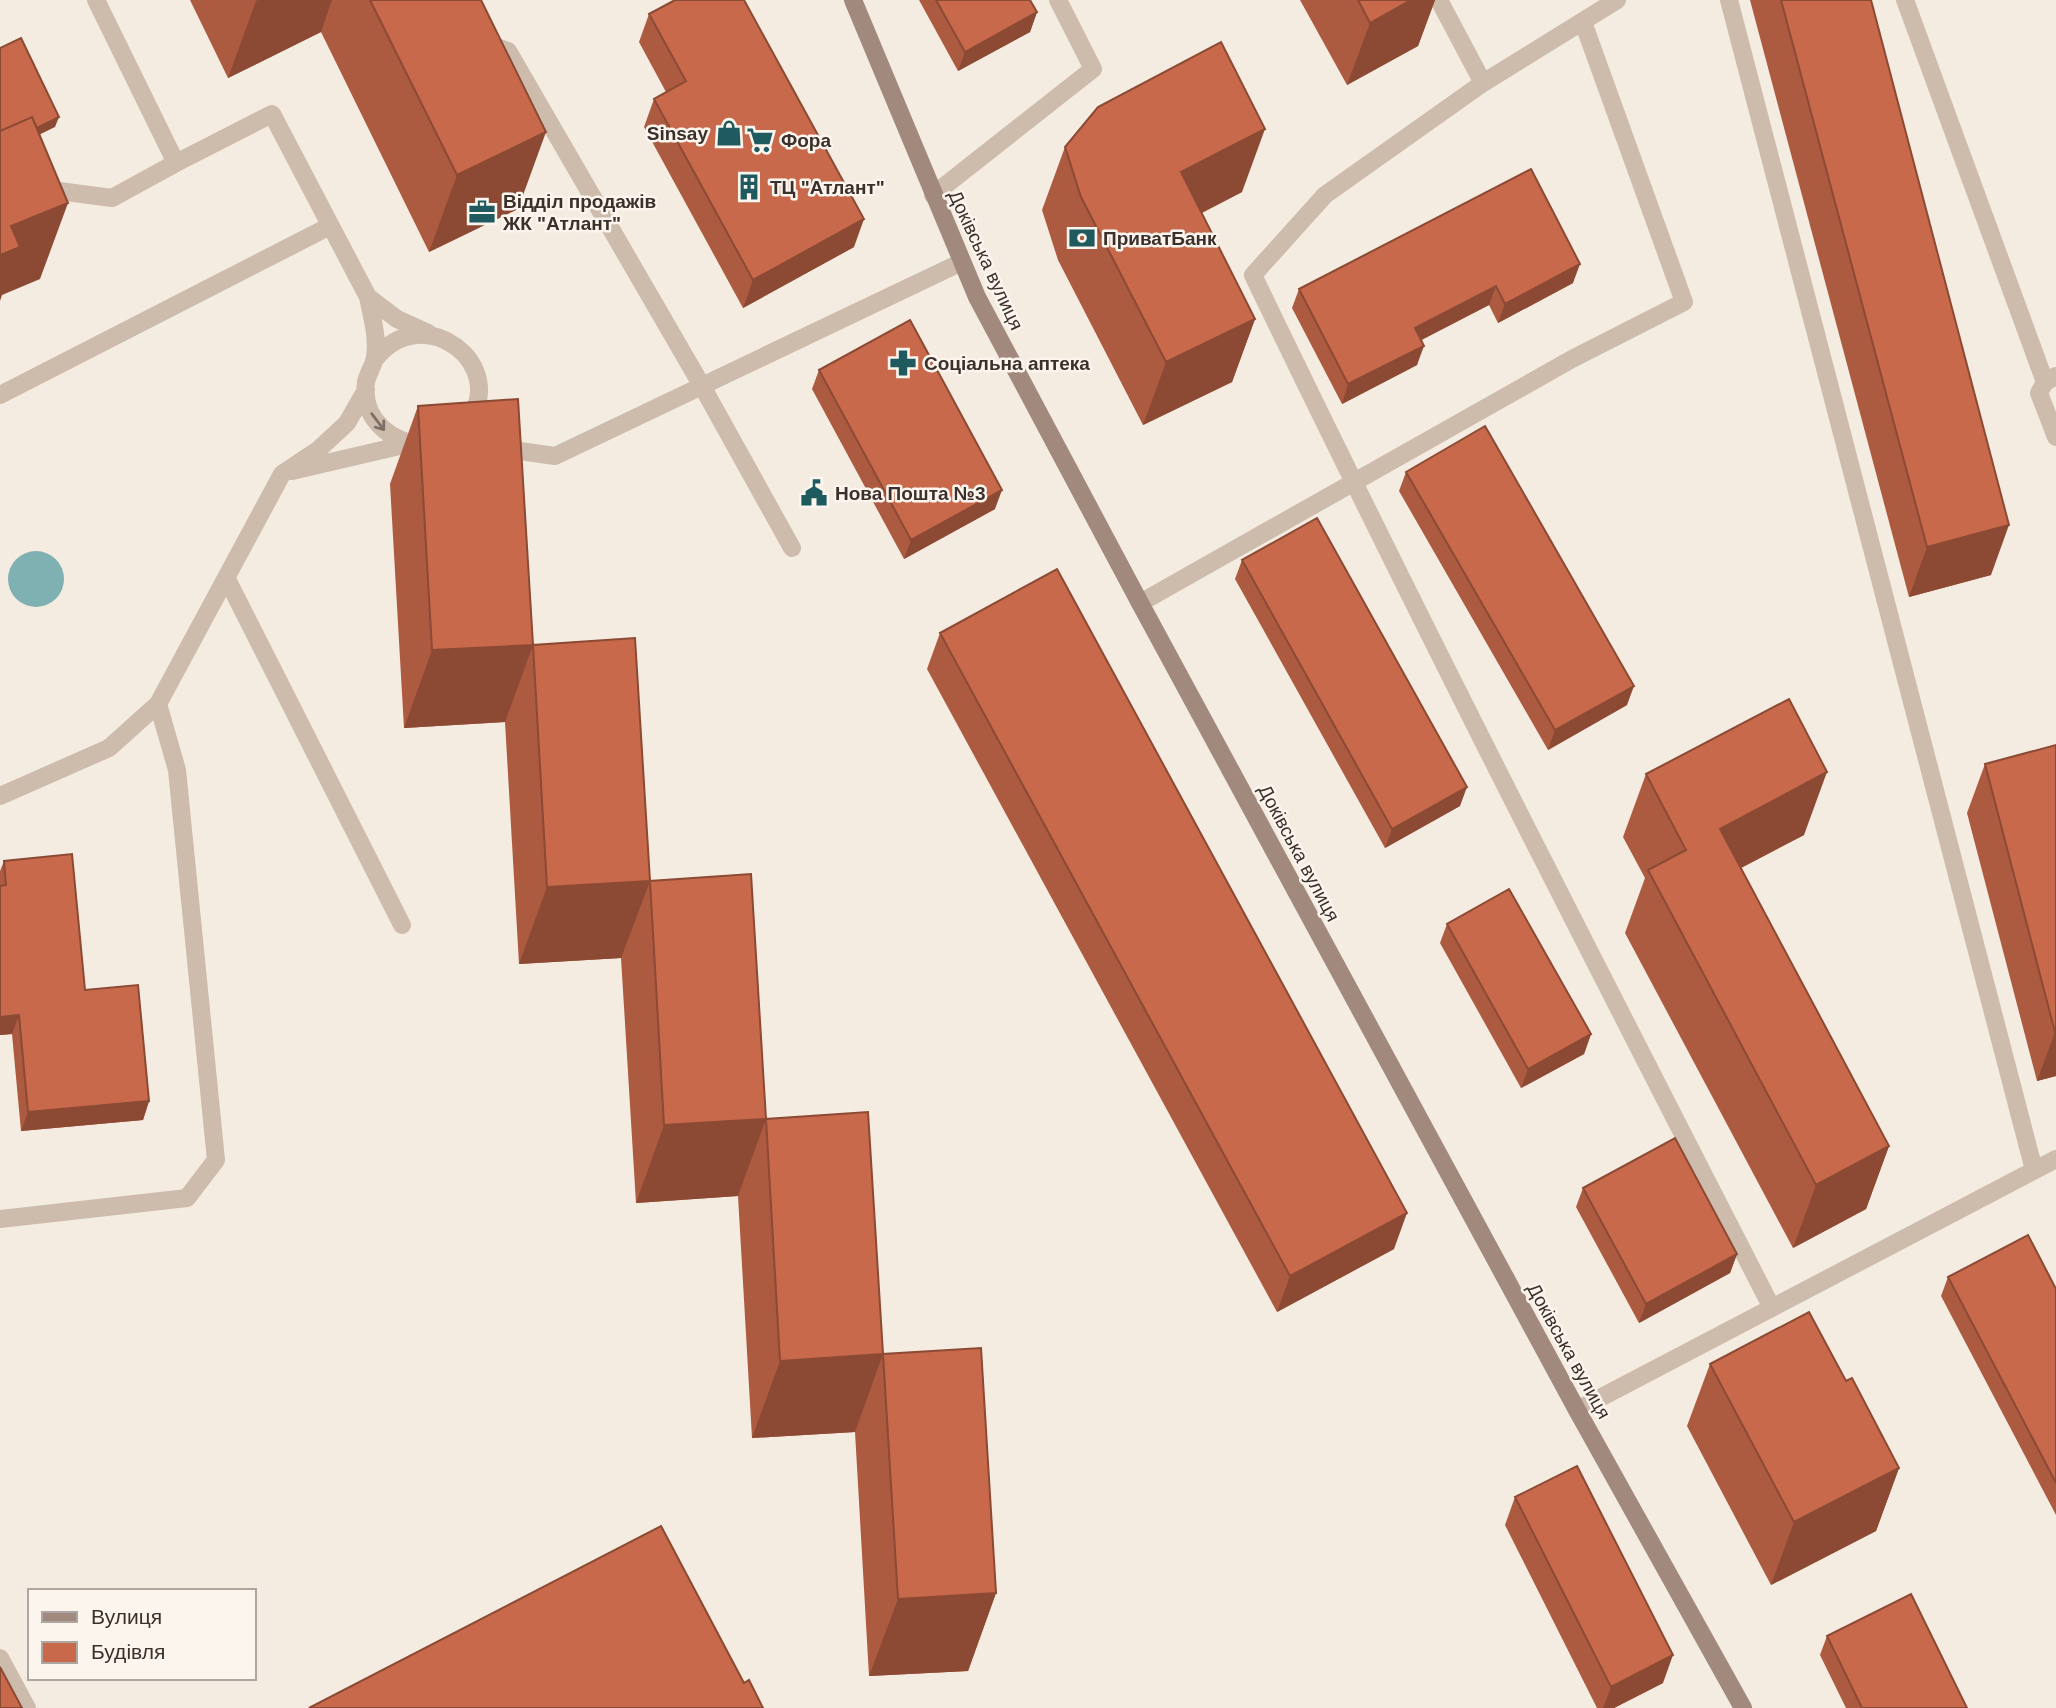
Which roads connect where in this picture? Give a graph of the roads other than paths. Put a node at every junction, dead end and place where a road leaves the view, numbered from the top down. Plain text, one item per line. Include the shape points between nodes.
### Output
1 (96, 0) edge
2 (853, 0) edge
3 (1058, 0) edge
4 (1438, 0) edge
5 (1617, 0) edge
6 (1729, 0) edge
7 (1905, 0) edge
8 (1583, 22) junction
9 (467, 36) edge
10 (1483, 83) junction
11 (176, 163) junction
12 (0, 169) edge
13 (933, 195) junction
14 (330, 226) junction
15 (962, 262) junction
16 (368, 298) junction
17 (432, 334) junction
18 (375, 359) junction
19 (2051, 379) edge
20 (478, 384) junction
21 (702, 386) junction
22 (366, 390) junction
23 (0, 395) edge
24 (496, 414) edge
25 (511, 430) edge
26 (2056, 437) edge
27 (408, 444) junction
28 (480, 446) edge
29 (555, 456) junction
30 (282, 474) junction
31 (1353, 483) junction
32 (792, 548) dead end
33 (227, 579) junction
34 (1140, 603) junction
35 (159, 704) junction
36 (0, 796) edge
37 (402, 925) dead end
38 (2056, 1159) edge
39 (2034, 1170) junction
40 (0, 1219) edge
41 (1772, 1308) junction
42 (1577, 1410) junction
43 (0, 1658) edge
44 (27, 1708) edge
45 (1743, 1708) edge

1 - 11 lane
2 - 13 street, Доківська вулиця
3 - 13 lane via 1093,69
4 - 10 lane
5 - 8 lane
6 - 39 lane
7 - 19 lane
8 - 10 lane
8 - 31 lane via 1684,302 1572,359
9 - 21 lane via 508,51
10 - 31 lane via 1325,195 1253,275
11 - 12 lane via 112,198 44,189
11 - 14 lane via 272,114
13 - 15 street, Доківська вулиця
14 - 16 lane
14 - 23 lane
15 - 21 lane
15 - 34 street, Доківська вулиця
16 - 17 lane via 397,319
16 - 18 lane via 376,331
17 - 18 lane via 397,340
17 - 20 lane via 463,352
18 - 22 lane
19 - 26 lane via 2039,393
20 - 24 lane
20 - 27 lane via 477,402 458,432 426,446
21 - 29 lane
21 - 32 lane
22 -> 27 lane via 369,410 378,425
22 - 30 lane via 346,423 318,450
25 - 29 lane
27 - 30 lane
28 - 29 lane
30 - 33 lane
31 - 34 lane
31 - 41 lane
33 - 35 lane
33 - 37 lane
34 - 42 street, Доківська вулиця
35 - 36 lane via 109,748
35 - 40 lane via 177,770 216,1160 187,1198
38 - 39 lane
39 - 41 lane
41 - 42 lane
42 - 45 street, Доківська вулиця
43 - 44 lane

